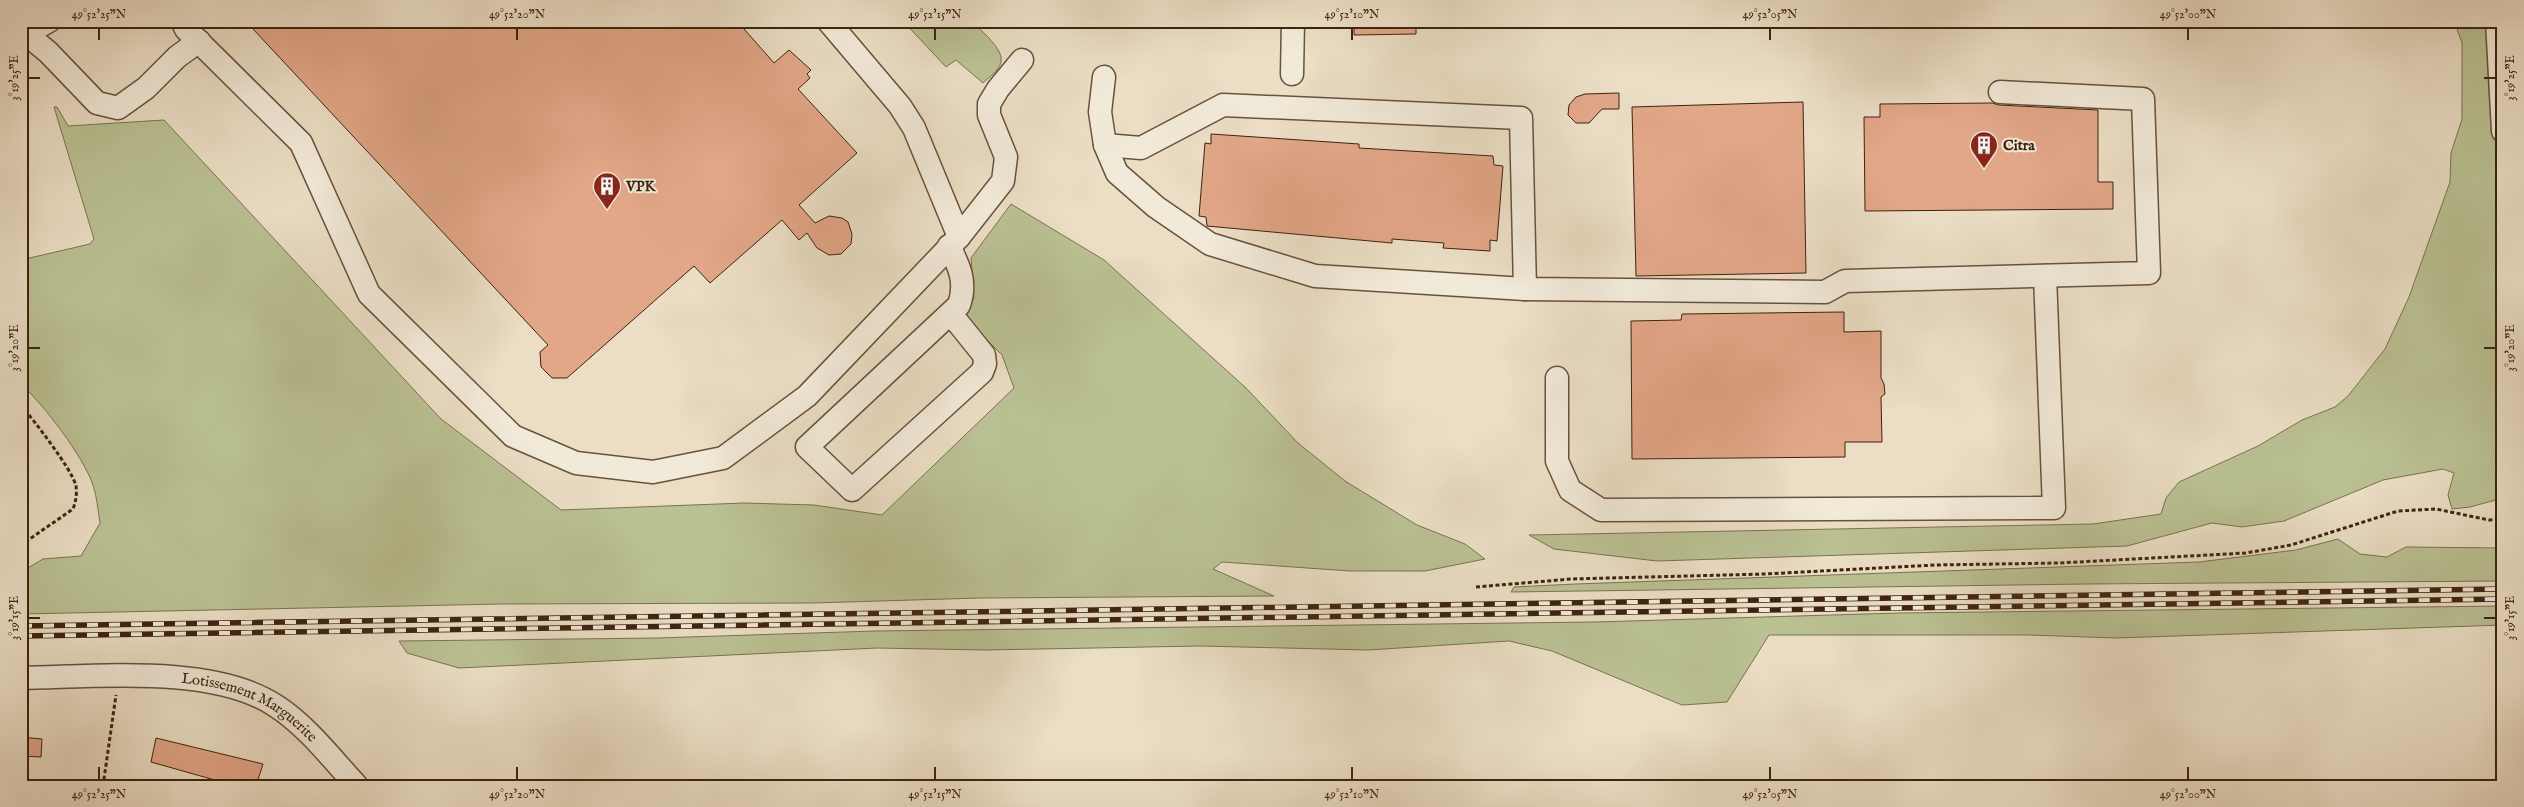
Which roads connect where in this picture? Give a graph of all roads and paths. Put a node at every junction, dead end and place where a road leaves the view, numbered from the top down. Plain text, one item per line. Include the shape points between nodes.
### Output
1 (49, 21) edge
2 (182, 21) edge
3 (828, 21) edge
4 (1294, 21) edge
5 (2497, 21) edge
6 (23, 36) edge
7 (198, 41) junction
8 (1022, 60) dead end
9 (1292, 74) dead end
10 (1104, 78) dead end
11 (2000, 92) dead end
12 (2503, 131) edge
13 (1105, 144) junction
14 (954, 242) junction
15 (2044, 276) junction
16 (1524, 288) junction
17 (951, 314) junction
18 (1557, 378) dead end
19 (21, 405) edge
20 (2503, 519) edge
21 (21, 545) edge
22 (1476, 587) dead end
23 (118, 677) junction
24 (21, 678) edge
25 (103, 786) edge
26 (358, 786) edge

1 - 6 street
2 - 7 street
3 - 14 street via 900,106 914,128
4 - 9 street
5 - 12 street
6 - 7 street via 48,52 97,103 118,108 146,88
7 - 14 street via 301,142 369,294 513,436 576,463 653,472 723,458 807,396
8 - 14 street via 990,104 989,115 1006,157 1003,182
10 - 13 street via 1100,112
11 - 15 street via 2143,99 2150,273
13 - 16 street via 1117,173 1156,207 1210,244 1316,276
13 - 16 street via 1141,148 1223,105 1521,118
14 - 17 street via 963,280 961,298
15 - 16 street via 1844,281 1825,292
15 - 18 street via 2054,508 1601,510 1570,490 1557,461
17 - 17 street via 807,447 852,490 982,372 984,355
19 - 21 path via 76,484 77,500 73,509
20 - 22 path via 2489,520 2436,509 2398,510 2291,544 2246,553 2059,563 1571,579
23 - 24 street, Lotissement Marguerite
23 - 25 path
23 - 26 street, Lotissement Marguerite via 224,683 260,696 292,718

